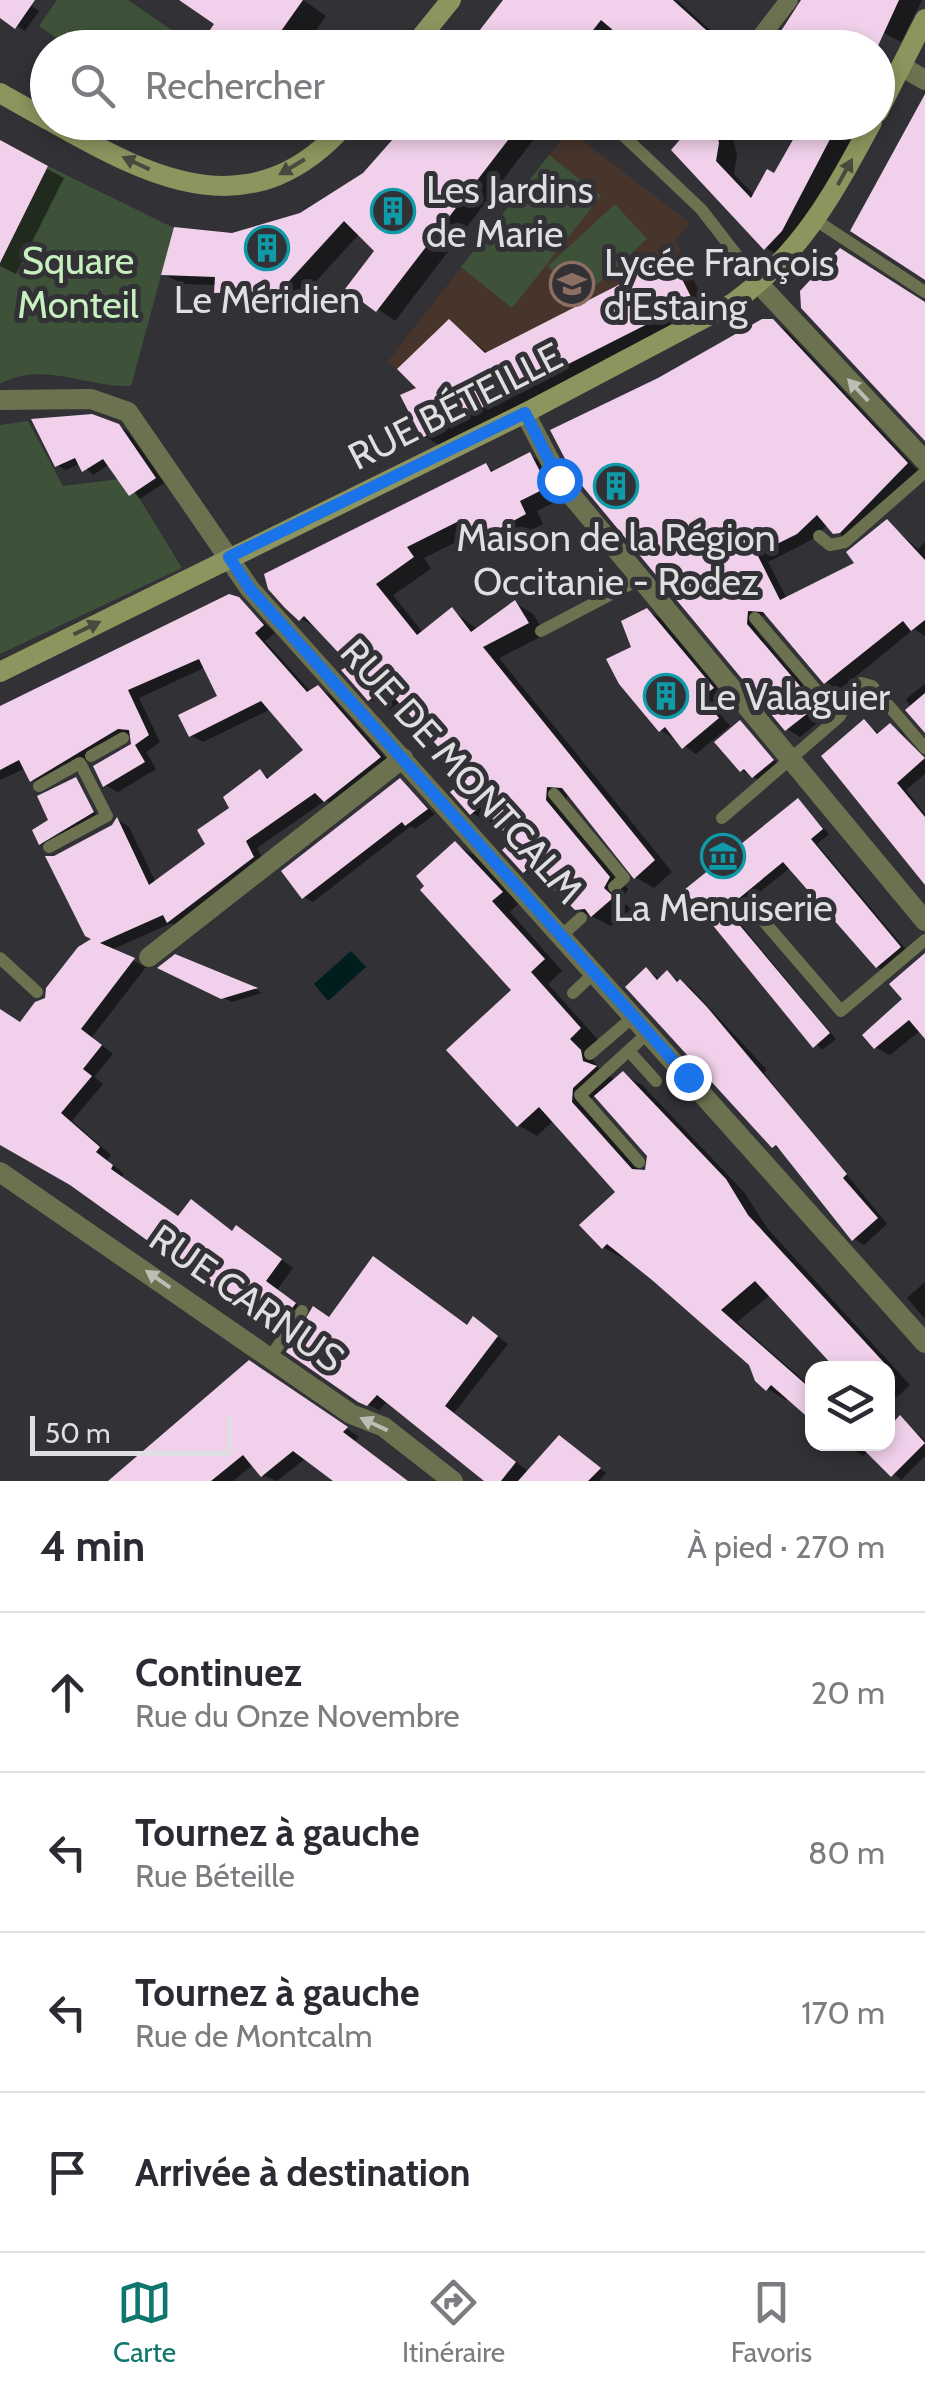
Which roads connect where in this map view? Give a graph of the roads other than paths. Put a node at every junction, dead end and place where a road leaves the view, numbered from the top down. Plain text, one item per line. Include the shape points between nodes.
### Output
1 (789, 0) edge
2 (442, 3) edge
3 (925, 19) edge
4 (424, 30) edge
5 (766, 30) edge
6 (901, 66) junction
7 (895, 78) edge
8 (925, 80) edge
9 (0, 94) edge
10 (30, 110) edge
11 (89, 140) edge
12 (333, 140) edge
13 (627, 140) edge
14 (862, 140) edge
15 (816, 221) junction
16 (760, 285) junction
17 (925, 292) edge
18 (0, 400) edge
19 (525, 413) junction
20 (925, 461) edge
21 (925, 472) edge
22 (819, 536) dead end
23 (229, 557) junction
24 (640, 579) junction
25 (755, 618) dead end
26 (541, 631) dead end
27 (0, 672) edge
28 (839, 717) junction
29 (124, 738) dead end
30 (925, 748) edge
31 (90, 756) dead end
32 (402, 758) junction
33 (791, 760) junction
34 (39, 786) dead end
35 (554, 794) dead end
36 (722, 818) dead end
37 (50, 846) dead end
38 (614, 888) dead end
39 (748, 903) dead end
40 (581, 918) dead end
41 (925, 921) edge
42 (562, 936) junction
43 (925, 940) edge
44 (149, 957) dead end
45 (0, 958) edge
46 (594, 973) junction
47 (37, 992) dead end
48 (573, 994) dead end
49 (634, 1016) junction
50 (648, 1033) junction
51 (629, 1051) junction
52 (590, 1054) dead end
53 (656, 1081) dead end
54 (638, 1162) dead end
55 (0, 1172) edge
56 (302, 1311) dead end
57 (925, 1343) edge
58 (271, 1356) junction
59 (453, 1481) edge

1 - 5 street
2 - 4 main road
3 - 6 main road
6 - 7 main road
6 - 8 street
9 - 10 main road
12 -> 11 main road via 288,171 257,184 224,187 178,183
13 - 16 lane via 701,209
15 -> 14 main road, RUE BÉTEILLE
15 - 16 main road, RUE BÉTEILLE
15 - 17 lane
16 - 19 main road, RUE BÉTEILLE
20 -> 16 street
18 - 23 street, RUE DE MONTCALM via 91,399 128,412
19 - 23 main road, RUE BÉTEILLE
19 - 24 street via 559,480
21 - 22 lane via 845,542 830,545
27 -> 23 main road, RUE BÉTEILLE
23 - 32 street, RUE DE MONTCALM
24 - 26 lane
24 - 33 street
25 - 28 lane
28 - 30 lane via 861,683 872,686
28 - 33 lane
29 - 31 lane
32 - 42 street, RUE DE MONTCALM
32 - 44 street
33 - 36 lane
33 - 41 street
34 - 37 lane via 80,763 107,816
35 - 38 lane via 624,878
39 - 43 lane via 841,1011
40 - 42 lane
42 - 46 street, RUE DE MONTCALM
45 - 47 lane
46 - 48 lane
46 - 49 street, RUE DE MONTCALM
49 - 50 street, RUE DE MONTCALM
49 - 52 lane
50 - 51 lane
50 - 57 street, RUE DE MONTCALM
51 - 53 lane
51 - 54 lane via 580,1096
58 -> 55 street, RUE CARNUS
56 - 58 lane
59 -> 58 street, RUE CARNUS via 384,1427 351,1414

